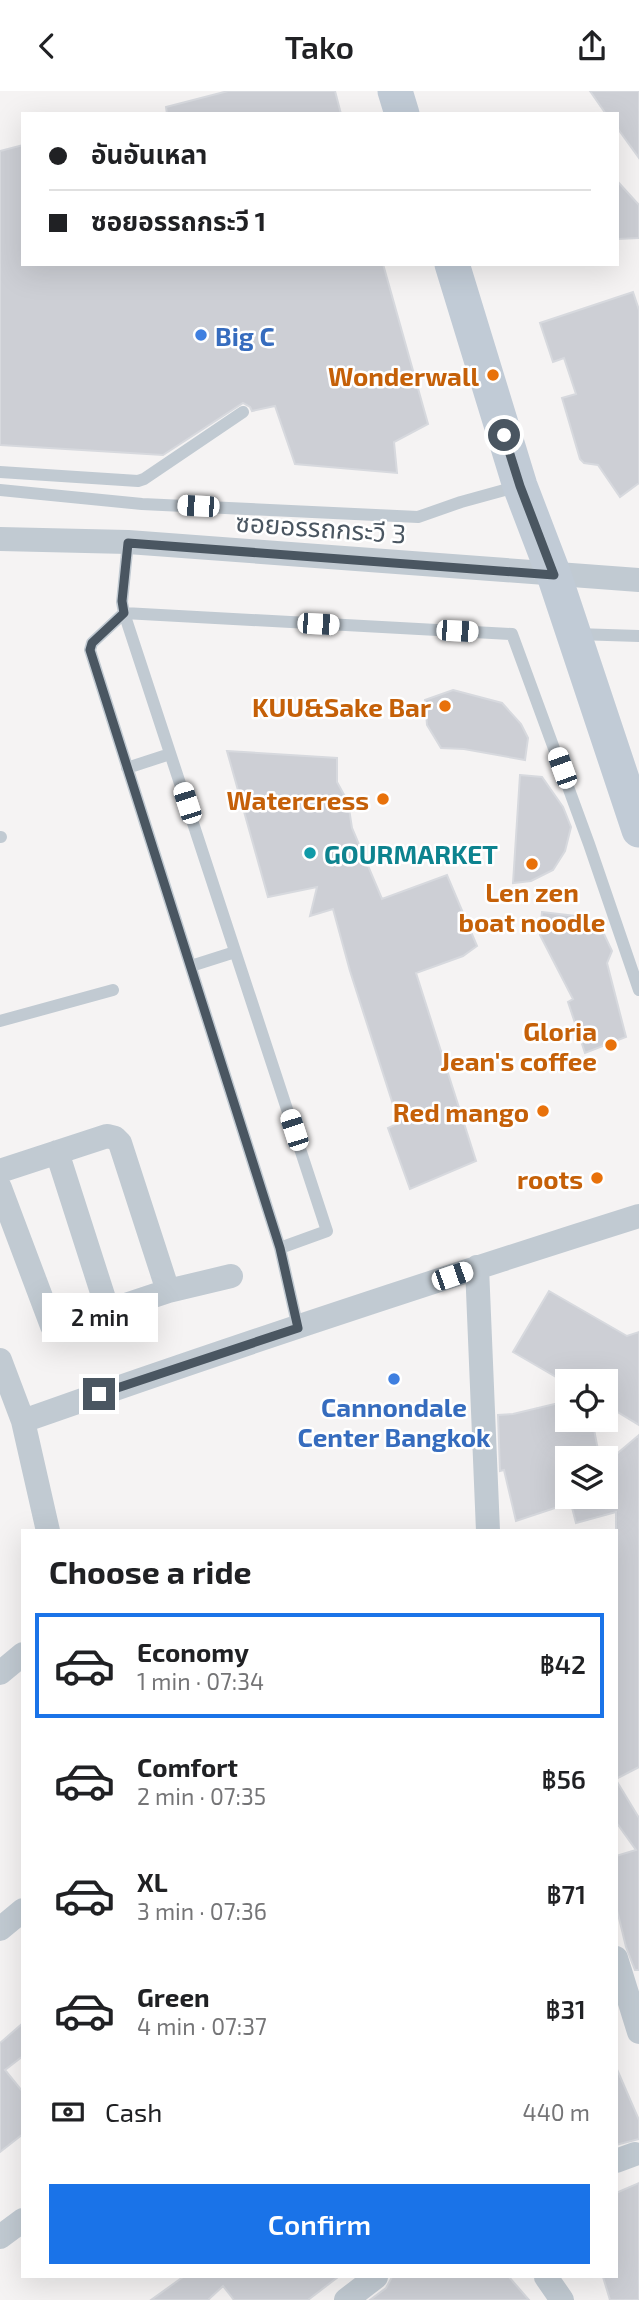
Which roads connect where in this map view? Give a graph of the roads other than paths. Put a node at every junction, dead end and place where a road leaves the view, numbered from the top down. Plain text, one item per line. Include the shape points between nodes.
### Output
1 (395, 91) edge
2 (401, 112) edge
3 (453, 266) edge
4 (243, 412) dead end
5 (0, 472) edge
6 (520, 486) junction
7 (0, 490) edge
8 (0, 539) edge
9 (128, 543) junction
10 (554, 575) junction
11 (639, 580) edge
12 (124, 613) junction
13 (573, 634) junction
14 (639, 636) edge
15 (170, 754) junction
16 (127, 768) junction
17 (639, 830) edge
18 (235, 953) junction
19 (191, 967) junction
20 (113, 990) dead end
21 (639, 990) edge
22 (0, 1021) edge
23 (57, 1152) junction
24 (0, 1171) edge
25 (0, 1188) edge
26 (639, 1216) edge
27 (280, 1248) junction
28 (477, 1267) junction
29 (231, 1276) dead end
30 (168, 1291) junction
31 (108, 1311) junction
32 (298, 1328) junction
33 (0, 1360) edge
34 (23, 1421) junction
35 (48, 1529) edge
36 (488, 1529) edge
37 (21, 1656) edge
38 (0, 1673) edge
39 (21, 1912) edge
40 (0, 1929) edge
41 (618, 1964) edge
42 (639, 2032) edge
43 (21, 2221) edge
44 (0, 2237) edge
45 (375, 2278) edge
46 (547, 2278) edge
47 (346, 2300) edge
48 (562, 2300) edge

1 - 2 street
3 - 6 street
4 - 5 lane via 138,481
6 - 7 lane via 418,517 142,503
6 - 10 street
8 - 9 street, ซอยอรรถกระวี 3
9 - 10 street, ซอยอรรถกระวี 3
9 - 12 lane
10 - 11 street, ซอยอรรถกระวี 3
10 - 13 street
12 - 15 lane
12 - 16 lane via 90,650
12 - 21 lane via 513,634
13 - 14 lane
13 - 17 street
15 - 16 lane
15 - 18 lane
16 - 19 lane
18 - 19 lane
18 - 27 lane via 327,1231
19 - 27 lane
20 - 22 lane
23 - 24 street
23 - 30 street via 107,1136 118,1141
23 - 31 street
25 - 31 street via 52,1326 66,1330
26 - 28 street
27 - 32 lane
28 - 32 street
28 - 36 street
29 - 30 street
30 - 31 street
32 - 34 street
33 - 34 street
34 - 35 street
37 - 38 street
39 - 40 street
41 - 42 street
43 - 44 street
45 - 47 street
46 - 48 street

